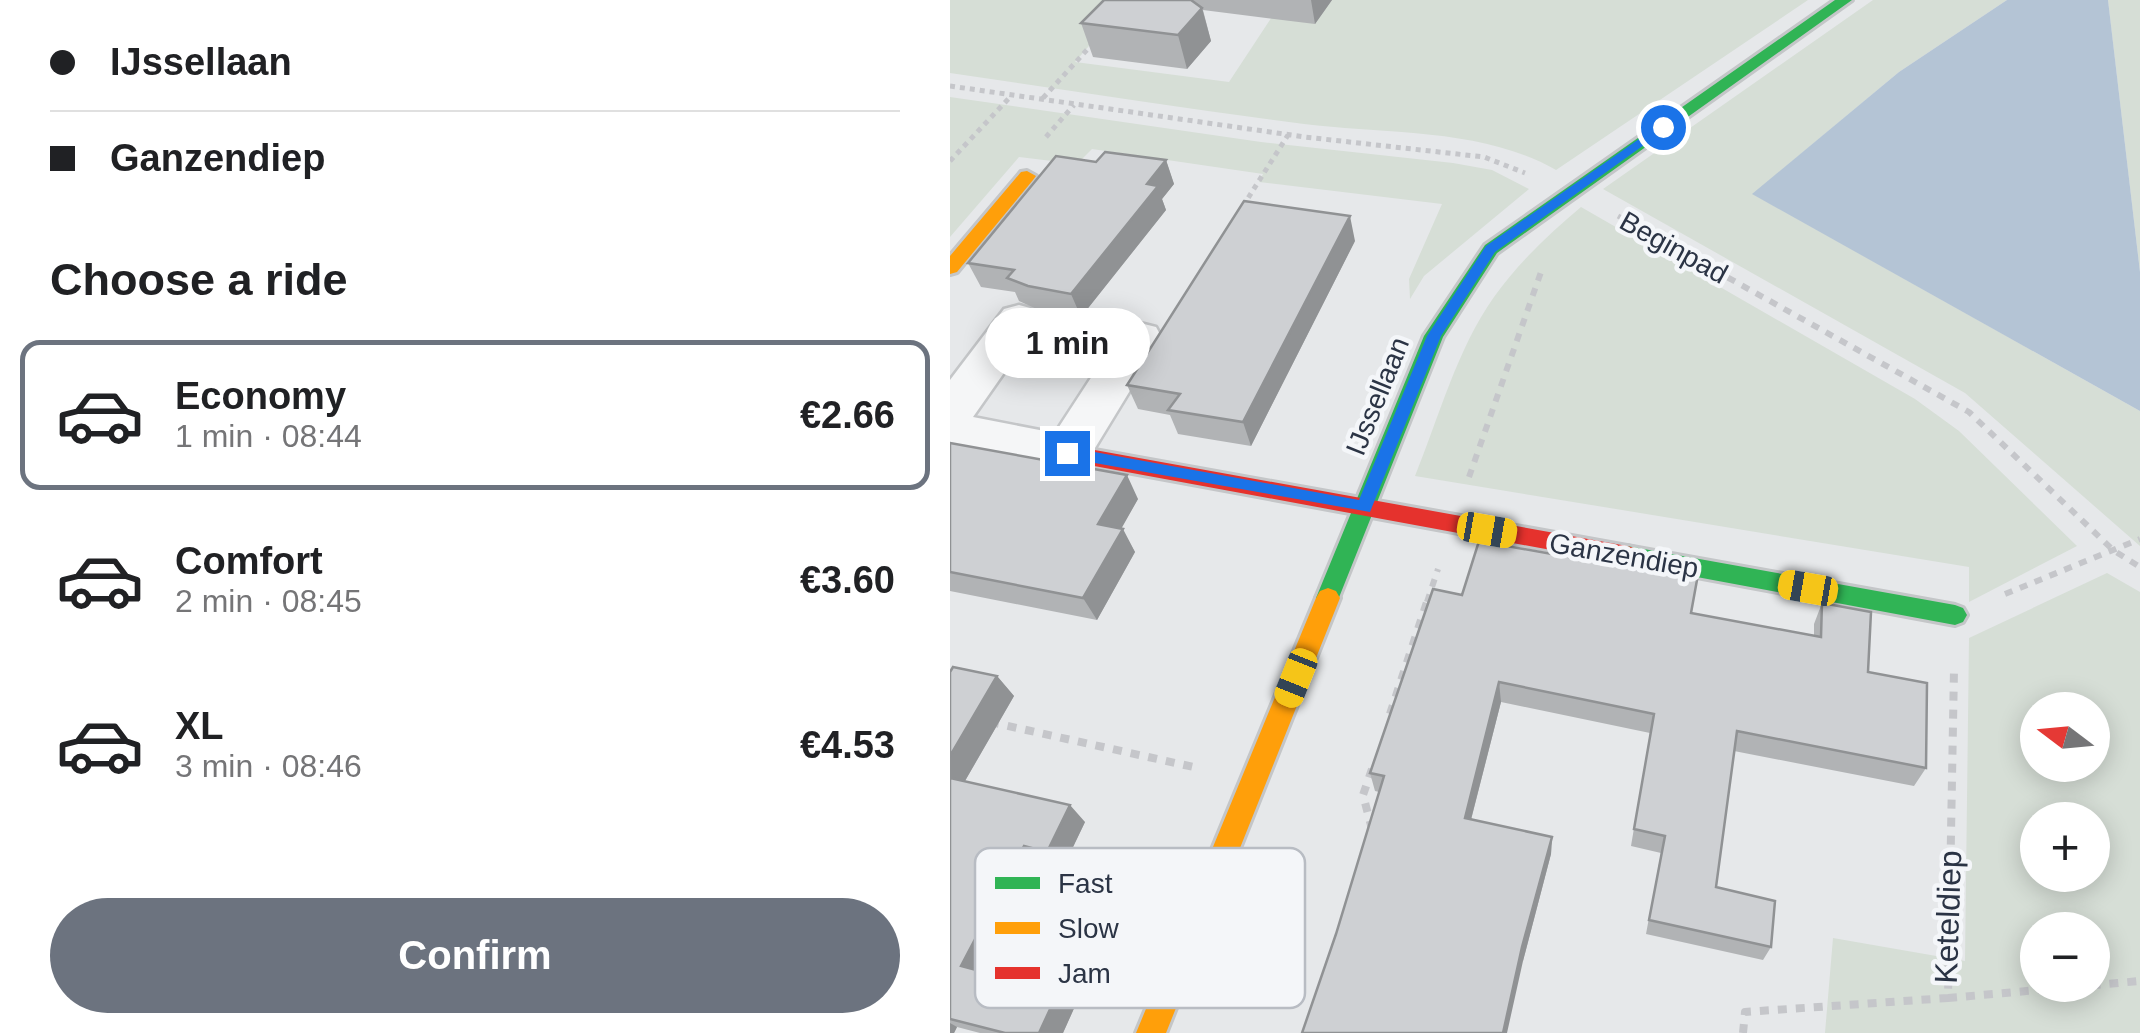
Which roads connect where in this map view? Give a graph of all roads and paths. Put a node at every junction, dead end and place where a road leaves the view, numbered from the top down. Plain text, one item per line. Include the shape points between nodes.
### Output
1 (1845, 0) edge
2 (1107, 28) edge
3 (950, 86) edge
4 (1012, 95) junction
5 (1042, 100) junction
6 (1288, 135) junction
7 (950, 162) edge
8 (1027, 176) dead end
9 (1572, 191) junction
10 (1236, 216) edge
11 (1544, 260) dead end
12 (950, 268) edge
13 (1019, 320) dead end
14 (1140, 338) dead end
15 (950, 414) edge
16 (950, 431) edge
17 (1067, 453) junction
18 (1364, 507) junction
19 (1453, 524) junction
20 (2140, 539) edge
21 (2112, 550) junction
22 (2140, 567) edge
23 (1955, 615) junction
24 (988, 721) edge
25 (1387, 722) edge
26 (1375, 758) edge
27 (1254, 780) junction
28 (1374, 835) edge
29 (1227, 848) edge
30 (2140, 981) edge
31 (1948, 998) junction
32 (1162, 1008) edge
33 (1152, 1033) edge
34 (1743, 1033) edge

1 - 9 street, IJssellaan
2 - 5 path
3 - 4 path, Beginpad
4 - 5 path, Beginpad
4 - 7 path
5 - 6 path, Beginpad
6 - 9 path, Beginpad via 1484,157
6 - 10 path
8 - 12 street
9 - 18 street, IJssellaan via 1491,249 1434,336
9 - 21 path, Beginpad via 1968,412
11 - 19 path
13 - 15 street
14 - 17 street
16 - 17 street, Ganzendiep
17 - 18 street, Ganzendiep
18 - 19 street, Ganzendiep
18 - 27 street, IJssellaan
19 - 23 street, Ganzendiep
19 - 25 path
20 - 21 path
21 - 22 path, Beginpad
21 - 23 path
23 - 31 path, Keteldiep
24 - 27 path
26 - 28 path via 1364,794
27 - 29 street, IJssellaan
30 - 31 path
31 - 34 path, Keteldiep via 1745,1012
32 - 33 street, IJssellaan

